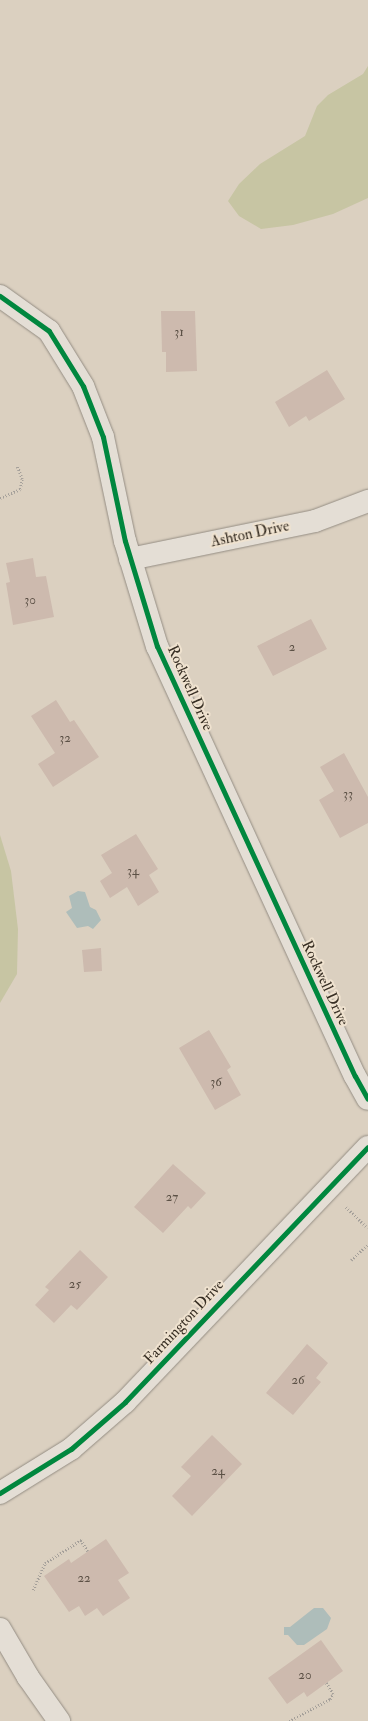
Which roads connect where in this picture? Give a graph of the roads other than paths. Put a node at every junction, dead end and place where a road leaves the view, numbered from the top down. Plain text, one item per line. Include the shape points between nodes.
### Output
1 (0, 296) edge
2 (368, 501) edge
3 (130, 560) junction
4 (368, 1099) edge
5 (368, 1147) edge
6 (0, 1493) edge
7 (0, 1629) edge
8 (59, 1721) edge

1 - 3 street, Rockwell Drive via 48,332 83,386 103,437
2 - 3 street, Ashton Drive via 315,521
3 - 4 street, Rockwell Drive via 169,674 354,1076
5 - 6 street, Farmington Drive via 125,1402 71,1449
7 - 8 street via 28,1677

